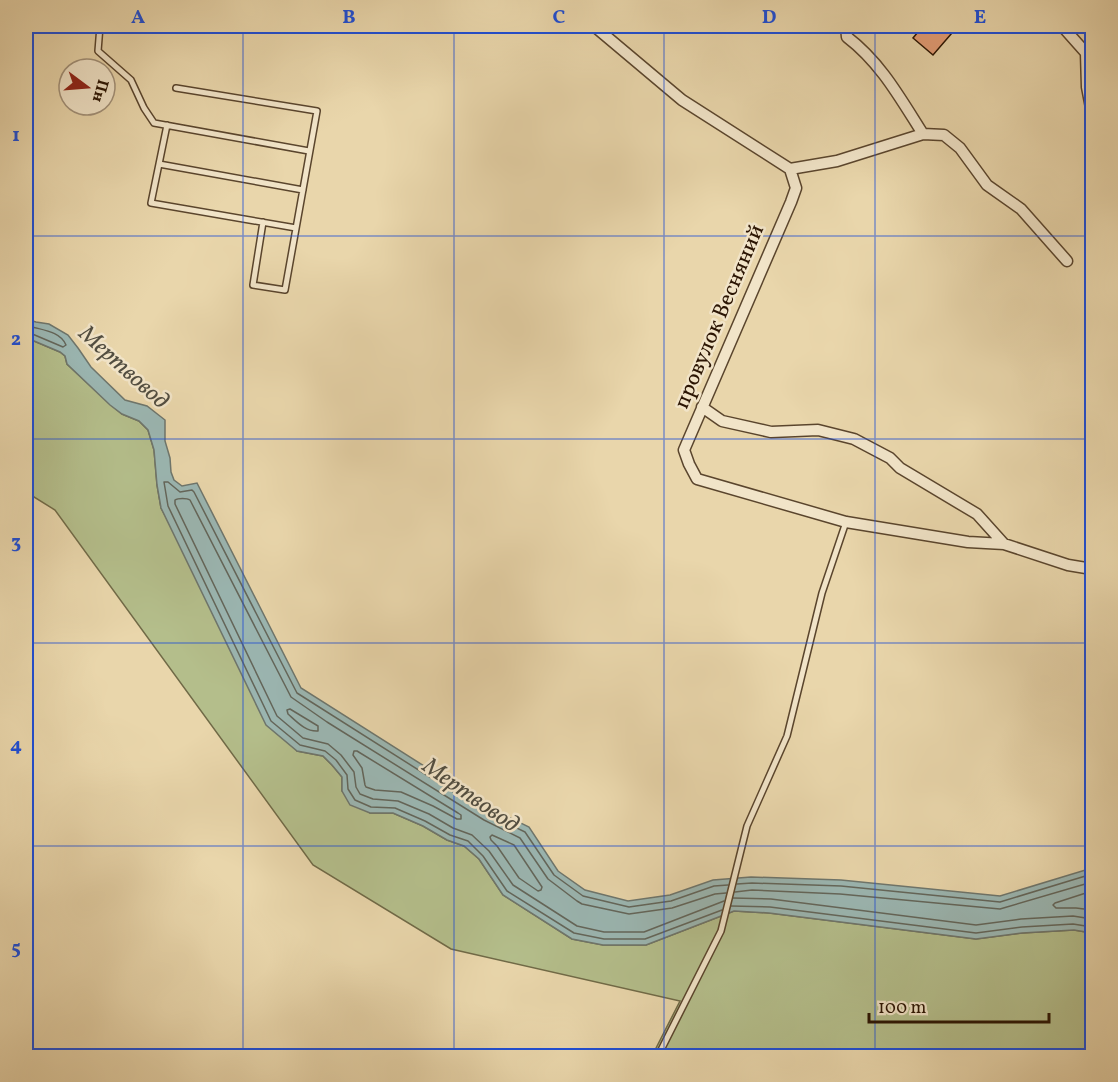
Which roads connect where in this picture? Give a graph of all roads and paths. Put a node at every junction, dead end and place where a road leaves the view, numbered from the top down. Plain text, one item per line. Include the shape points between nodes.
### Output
1 (100, 26) edge
2 (594, 26) edge
3 (846, 26) edge
4 (1062, 26) edge
5 (1089, 54) edge
6 (176, 88) dead end
7 (1092, 113) edge
8 (166, 125) junction
9 (923, 134) junction
10 (309, 152) junction
11 (159, 164) junction
12 (790, 169) junction
13 (303, 190) junction
14 (262, 222) junction
15 (296, 228) junction
16 (1067, 261) dead end
17 (702, 407) junction
18 (846, 522) junction
19 (1004, 544) junction
20 (1092, 569) edge
21 (658, 1056) edge

1 - 8 lane via 98,51 131,80 154,123
2 - 12 street via 681,100
3 - 9 street via 847,37 889,80
4 - 5 street
5 - 7 street via 1087,87
6 - 10 lane via 316,111
8 - 10 lane
8 - 11 lane
9 - 12 street via 837,161
9 - 16 street via 944,135 960,148 987,185 1021,209
10 - 13 lane
11 - 13 lane
11 - 14 lane via 151,203
12 - 17 street, провулок Весняний via 796,188 791,202
13 - 15 lane
14 - 15 lane
14 - 15 lane via 252,285 285,290
17 - 18 street, провулок Весняний via 684,450 697,479
17 - 19 street via 722,421 771,432 818,430 854,439 977,514
18 - 19 street
18 - 21 lane via 822,593 788,736 747,826 721,931
19 - 20 street

